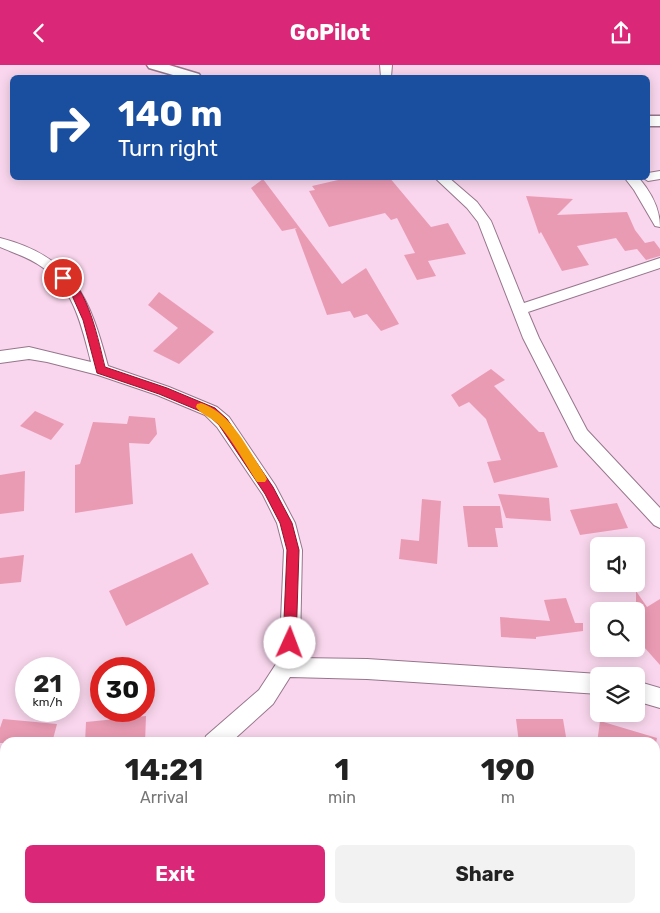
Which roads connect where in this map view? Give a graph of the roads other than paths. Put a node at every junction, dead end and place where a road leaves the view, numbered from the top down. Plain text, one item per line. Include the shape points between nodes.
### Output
1 (154, 65) edge
2 (187, 75) edge
3 (443, 180) edge
4 (635, 180) edge
5 (660, 223) edge
6 (0, 242) edge
7 (660, 263) edge
8 (519, 310) junction
9 (0, 357) edge
10 (101, 370) junction
11 (660, 520) edge
12 (285, 667) junction
13 (590, 683) edge
14 (645, 694) edge
15 (660, 698) edge
16 (221, 737) edge

1 - 2 street
3 - 8 street via 472,205 484,221
4 - 5 street
6 - 10 street via 52,266 74,290 87,320
7 - 8 street
8 - 11 street via 581,435
9 - 10 street via 38,355
10 - 12 street via 211,411 223,422 269,490 286,523 293,550 290,643
12 - 13 street
12 - 16 street via 266,697
14 - 15 street

